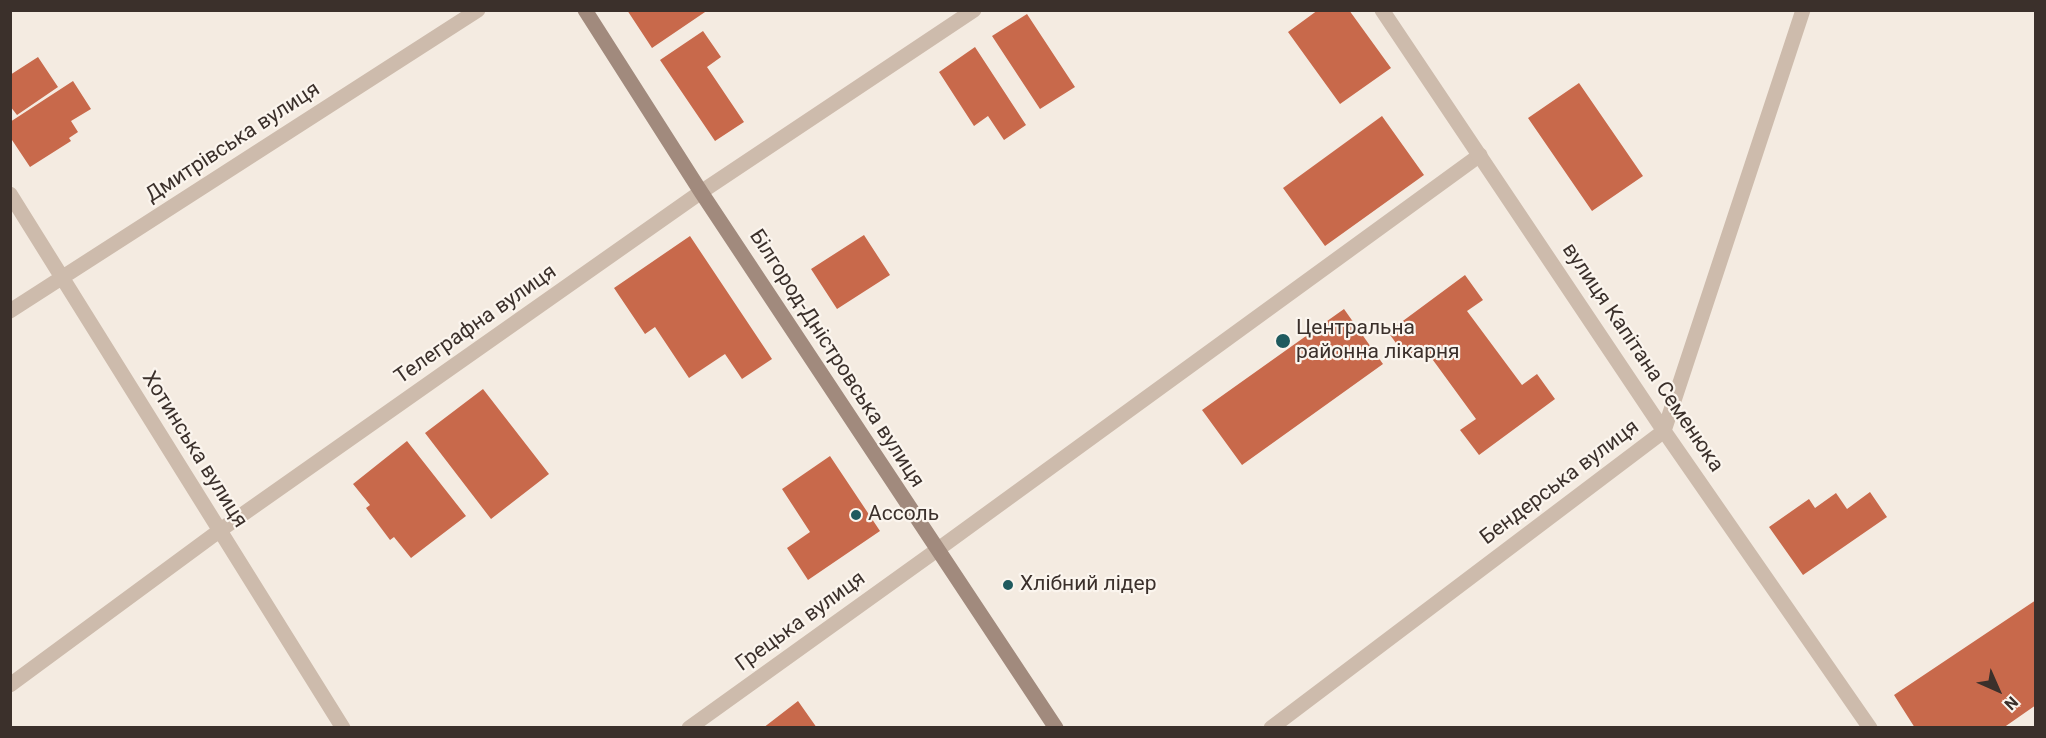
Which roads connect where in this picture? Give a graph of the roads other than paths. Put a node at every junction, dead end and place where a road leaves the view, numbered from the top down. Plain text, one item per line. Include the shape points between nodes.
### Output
1 (478, 10) edge
2 (585, 10) edge
3 (974, 10) edge
4 (1382, 10) edge
5 (1803, 10) edge
6 (1480, 155) junction
7 (701, 192) junction
8 (10, 194) edge
9 (61, 278) junction
10 (10, 311) edge
11 (1664, 430) junction
12 (219, 531) junction
13 (937, 550) junction
14 (10, 685) edge
15 (1866, 726) edge
16 (343, 728) edge
17 (689, 728) edge
18 (1056, 728) edge
19 (1271, 728) edge

1 - 9 street, Дмитрівська вулиця
2 - 7 main road, Білгород-Дністровська вулиця
3 - 7 street, Телеграфна вулиця
4 - 6 street, вулиця Капітана Семенюка
5 - 11 street, Бендерська вулиця
6 - 11 street, вулиця Капітана Семенюка
6 - 13 street, Грецька вулиця
7 - 12 street, Телеграфна вулиця
7 - 13 main road, Білгород-Дністровська вулиця
8 - 9 street, Хотинська вулиця
9 - 10 street, Дмитрівська вулиця
9 - 12 street, Хотинська вулиця
11 - 15 street, вулиця Капітана Семенюка
11 - 19 street, Бендерська вулиця
12 - 14 street, Телеграфна вулиця
12 - 16 street, Хотинська вулиця
13 - 17 street, Грецька вулиця
13 - 18 main road, Білгород-Дністровська вулиця

